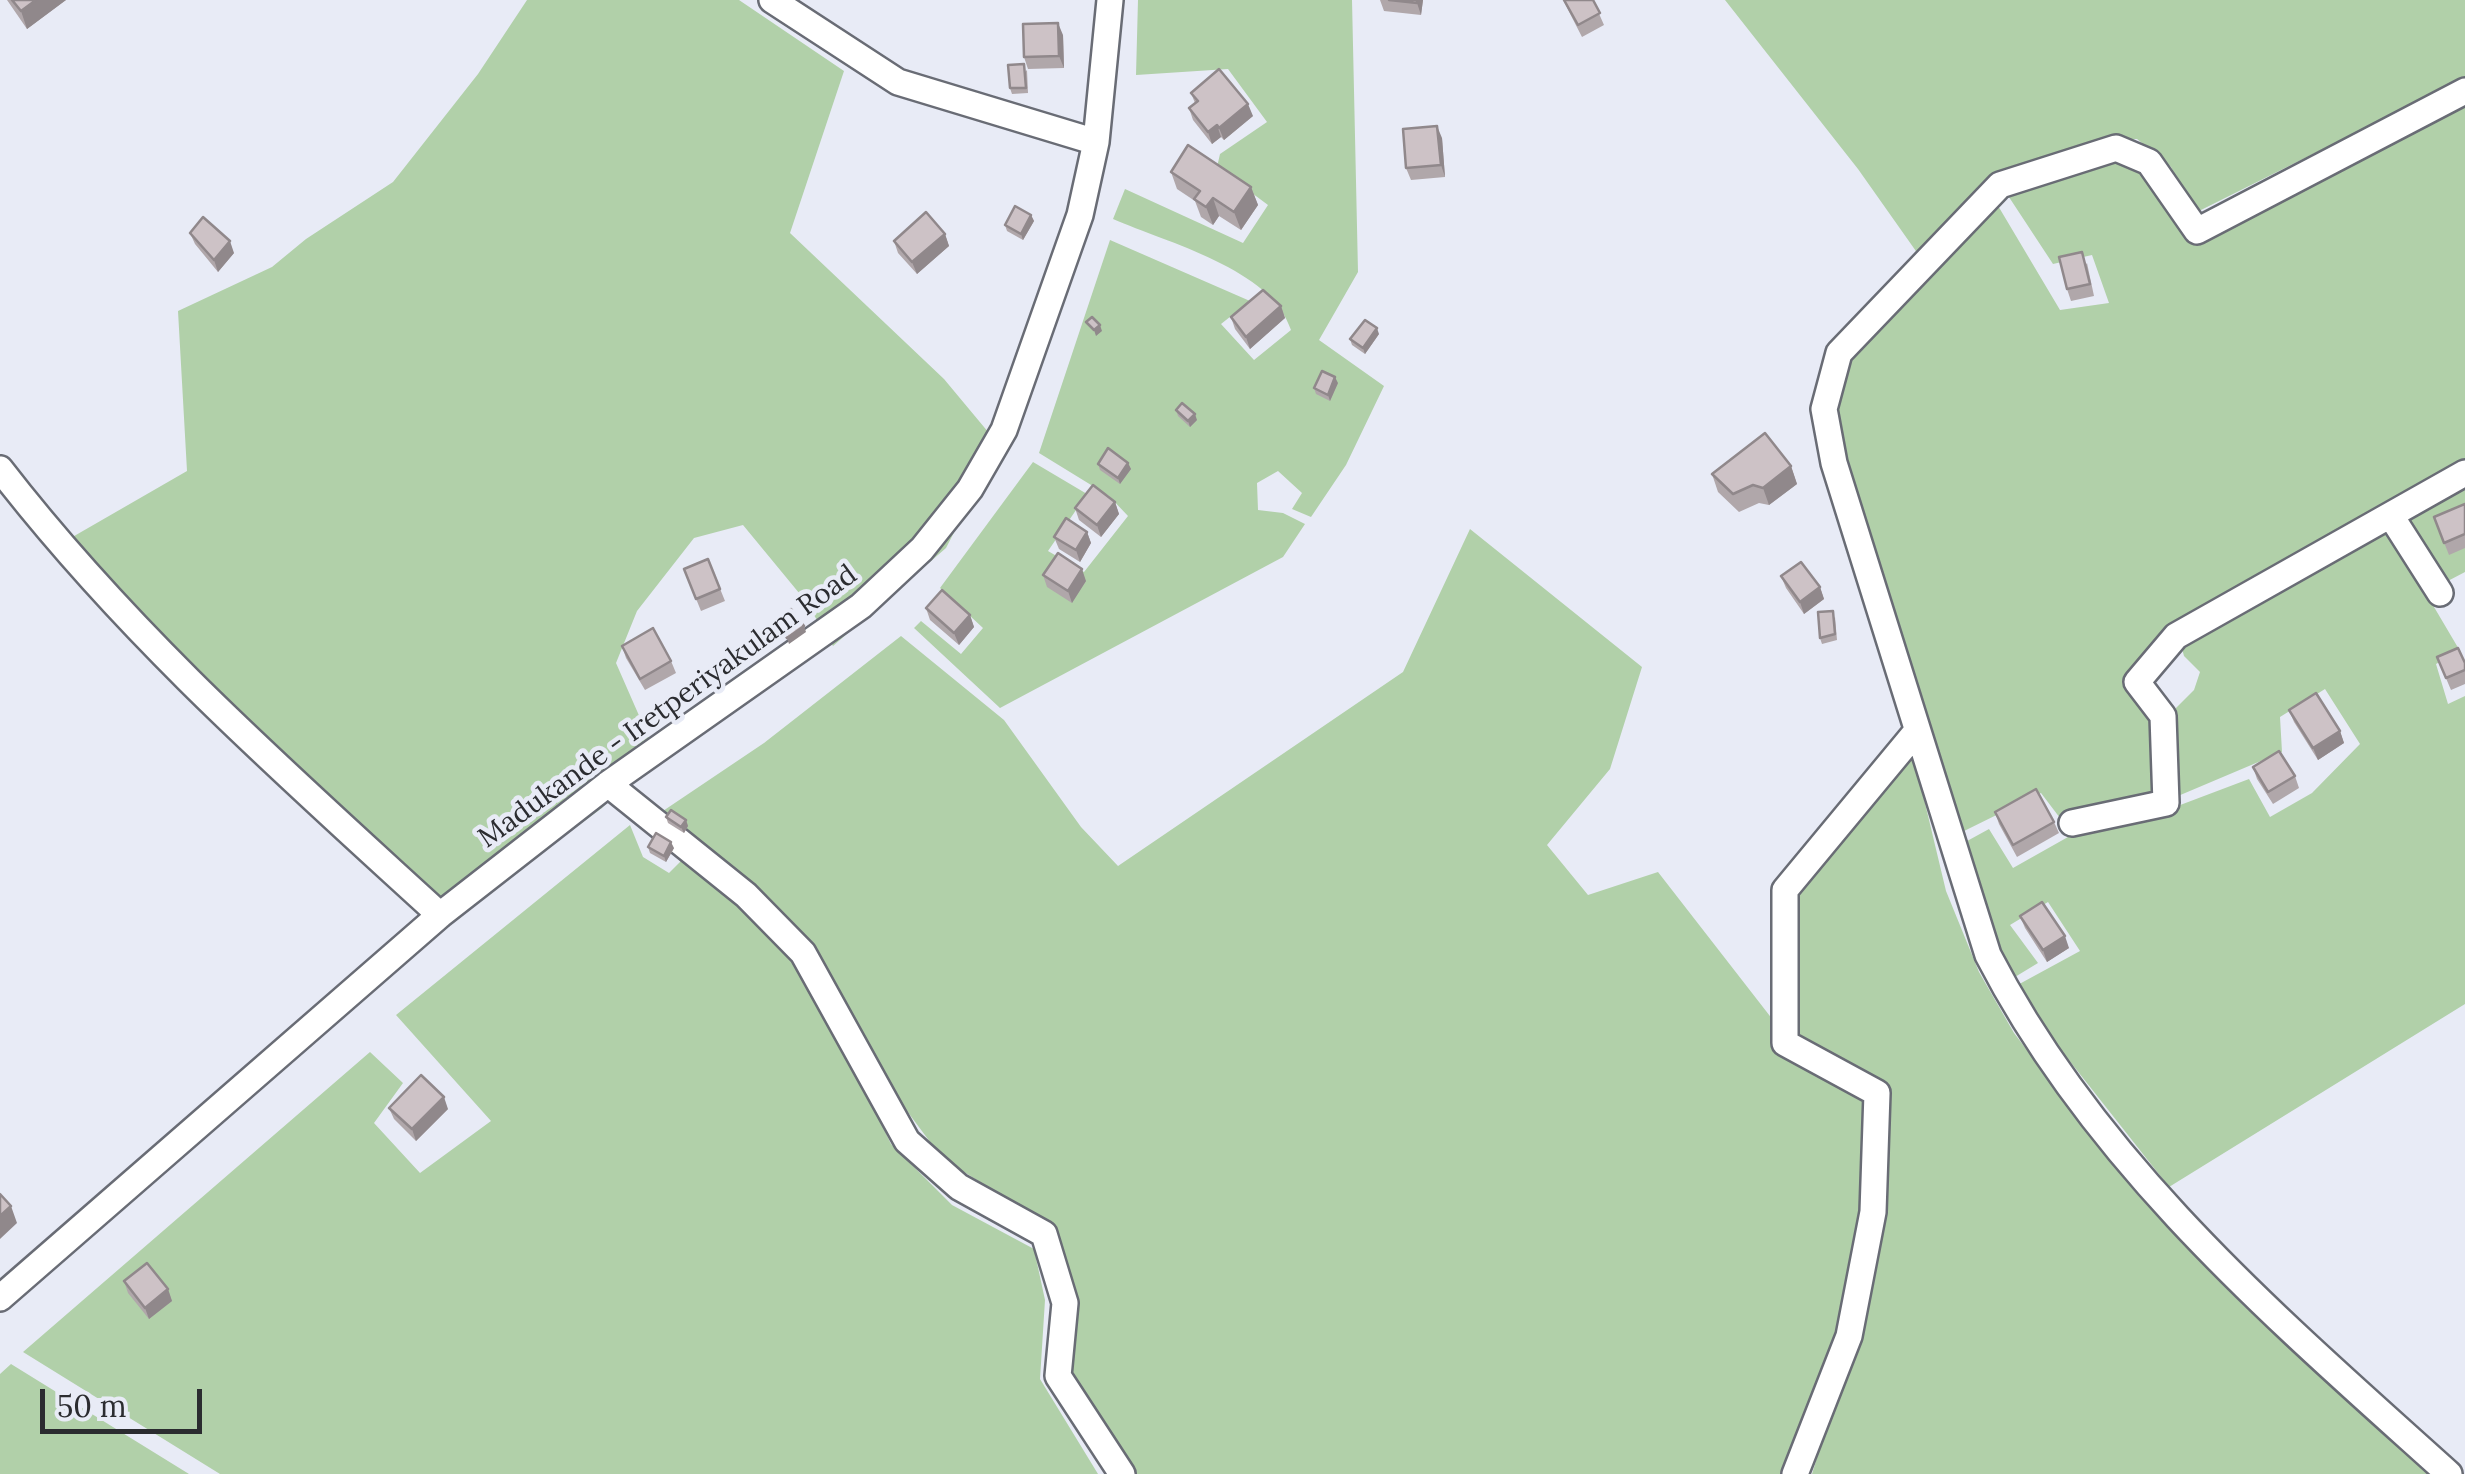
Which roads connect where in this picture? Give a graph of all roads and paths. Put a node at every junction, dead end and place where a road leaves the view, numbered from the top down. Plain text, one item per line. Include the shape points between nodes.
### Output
1 (772, 0) edge
2 (1110, 0) edge
3 (2465, 91) edge
4 (1096, 142) junction
5 (0, 469) edge
6 (2465, 473) edge
7 (2391, 516) junction
8 (2440, 593) dead end
9 (1916, 732) junction
10 (608, 784) junction
11 (2072, 823) dead end
12 (440, 915) junction
13 (0, 1298) edge
14 (1122, 1474) edge
15 (1795, 1474) edge
16 (2450, 1474) edge

1 - 4 street via 898,82
2 - 4 street, Madukande - Iretperiyakulam Road
3 - 9 street via 2197,232 2149,162 2116,148 2000,186 1840,353 1824,409 1834,464
4 - 10 street, Madukande - Iretperiyakulam Road via 1080,215 1004,430 970,489 922,549 861,606
5 - 12 street via 64,552 178,674
6 - 7 street
7 - 8 street
7 - 11 street via 2176,636 2137,682 2163,716 2166,803
9 - 15 street via 1785,890 1785,1043 1876,1093 1873,1212 1848,1336
9 - 16 street via 1988,955 2018,1014 2146,1186 2254,1299
10 - 12 street, Madukande - Iretperiyakulam Road
10 - 14 street via 746,895 803,953 908,1141 959,1187 1044,1234 1065,1302 1058,1376
12 - 13 street, Madukande - Iretperiyakulam Road

